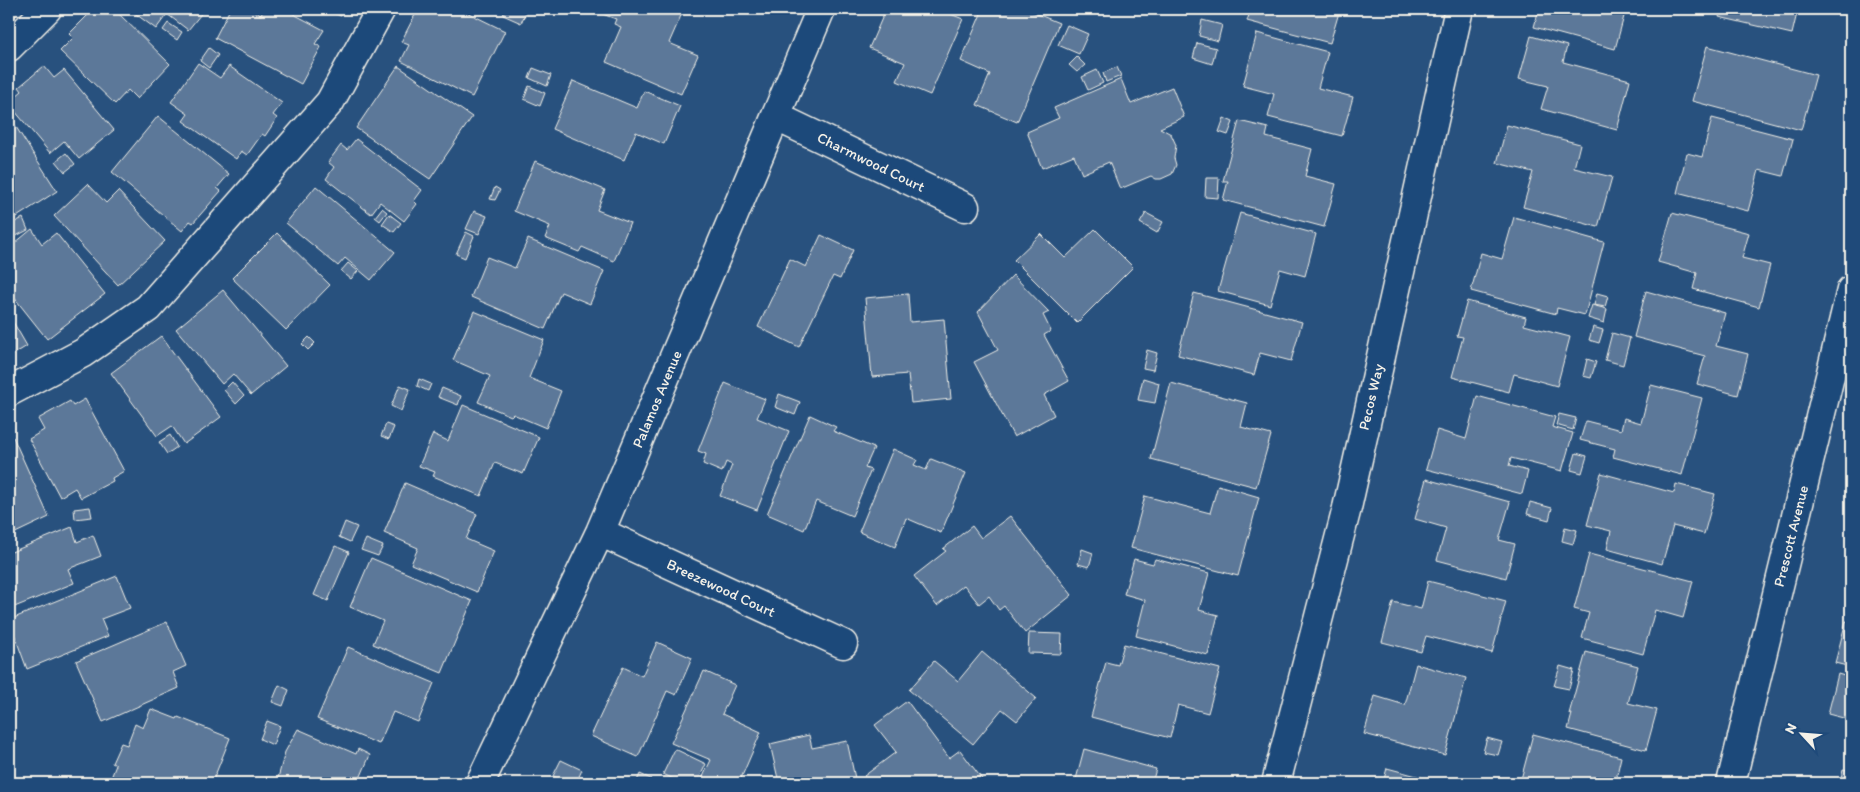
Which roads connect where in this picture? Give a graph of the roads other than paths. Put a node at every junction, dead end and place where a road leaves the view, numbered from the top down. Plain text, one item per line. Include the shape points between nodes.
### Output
1 (46, 9) edge
2 (381, 9) edge
3 (821, 9) edge
4 (1459, 9) edge
5 (9, 47) edge
6 (777, 117) junction
7 (965, 207) dead end
8 (1851, 290) edge
9 (9, 392) edge
10 (600, 532) junction
11 (843, 644) dead end
12 (480, 783) edge
13 (1276, 783) edge
14 (1731, 783) edge

1 - 5 street
2 - 9 street via 330,102 148,308 82,353
3 - 6 street, Palamos Avenue
4 - 13 street, Pecos Way via 1346,508
6 - 7 street, Charmwood Court
6 - 10 street, Palamos Avenue
8 - 14 street, Prescott Avenue
10 - 11 street, Breezewood Court
10 - 12 street, Palamos Avenue

